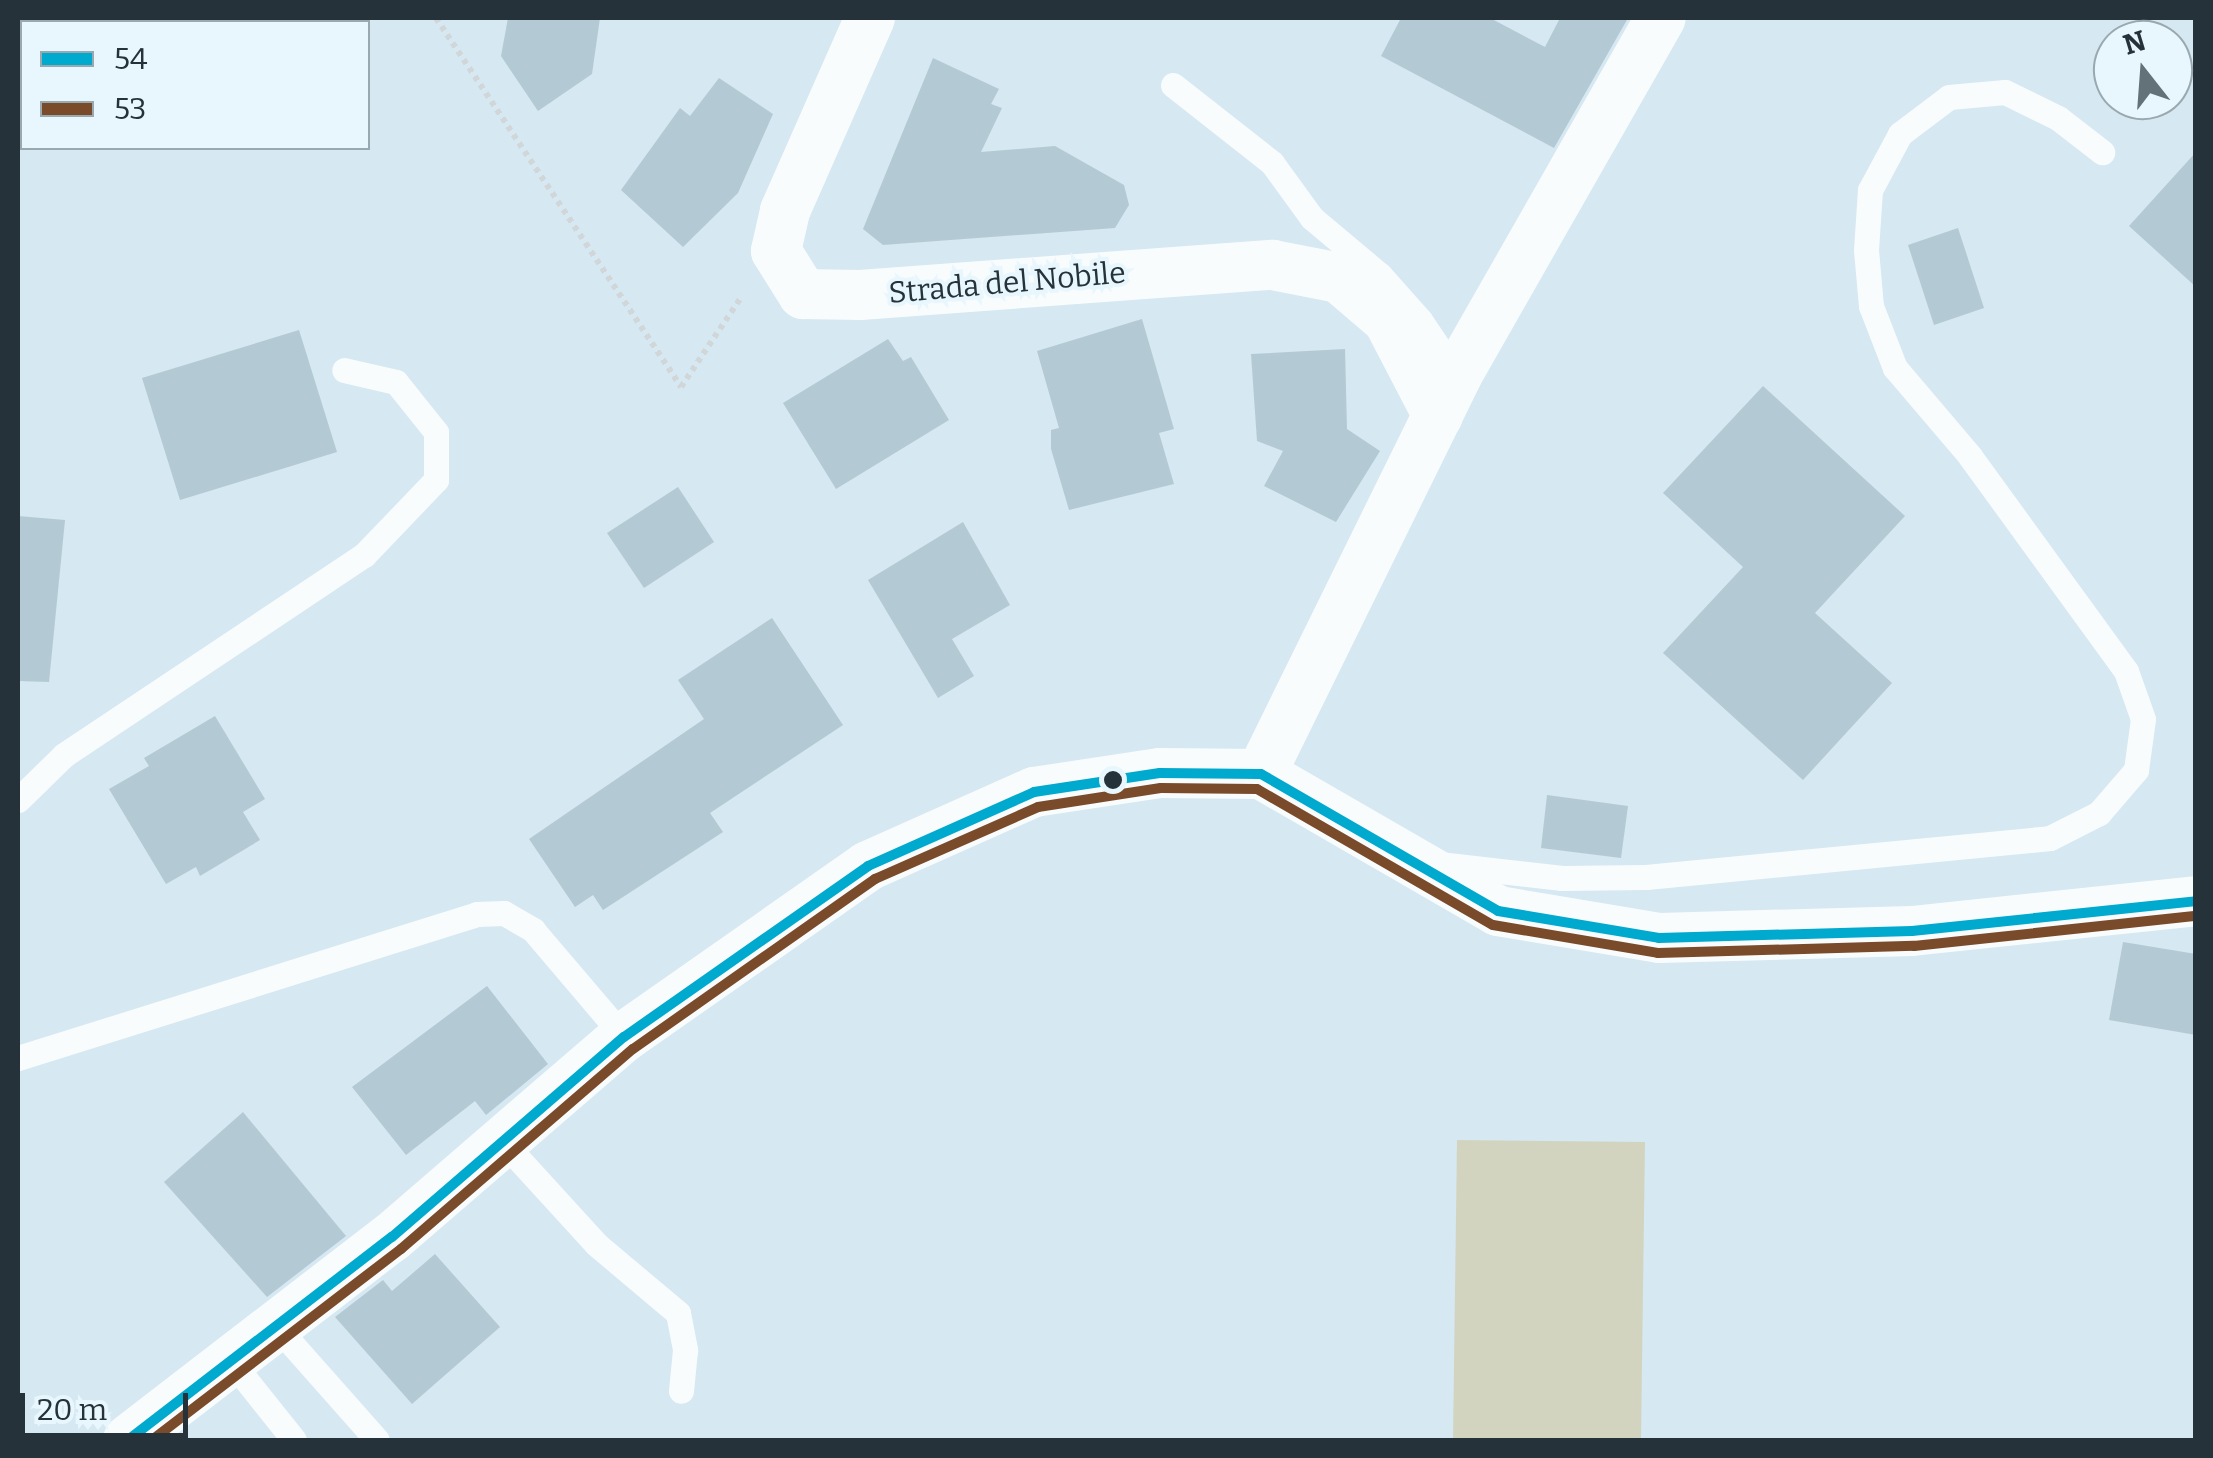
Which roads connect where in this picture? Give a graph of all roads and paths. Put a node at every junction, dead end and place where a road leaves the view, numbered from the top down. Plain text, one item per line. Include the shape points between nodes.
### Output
1 (436, 18) edge
2 (870, 18) edge
3 (1661, 18) edge
4 (1173, 84) dead end
5 (2102, 152) dead end
6 (776, 252) junction
7 (344, 370) dead end
8 (1448, 396) junction
9 (1261, 774) junction
10 (18, 800) edge
11 (1410, 860) junction
12 (2196, 901) edge
13 (624, 1037) junction
14 (18, 1058) edge
15 (503, 1142) junction
16 (276, 1326) junction
17 (231, 1362) junction
18 (681, 1391) dead end
19 (128, 1440) edge
20 (294, 1440) edge
21 (377, 1440) edge

1 - 6 path via 681,387
2 - 6 street via 827,104
3 - 8 street
4 - 8 lane via 1272,163 1312,218 1380,274
5 - 11 lane via 2058,118 2004,92 1949,97 1900,134 1870,190 1866,250 1871,306 1895,368 1970,456 2126,671 2143,719 2136,770 2099,813 2050,838 1646,876 1562,878
6 - 8 street, Strada del Nobile via 803,294 1273,265 1339,278 1388,320
7 - 10 lane via 396,382 436,432 436,480 364,555 64,755
8 - 9 street
9 - 11 street
9 - 13 street via 1160,773 1034,792 868,866
11 - 12 street via 1498,911 1659,938 1912,932
13 - 14 lane via 534,930 504,912 477,914
13 - 15 street
15 - 16 street
15 - 18 lane via 596,1244 678,1313 685,1350
16 - 17 street
16 - 21 lane
17 - 19 street
17 - 20 lane

